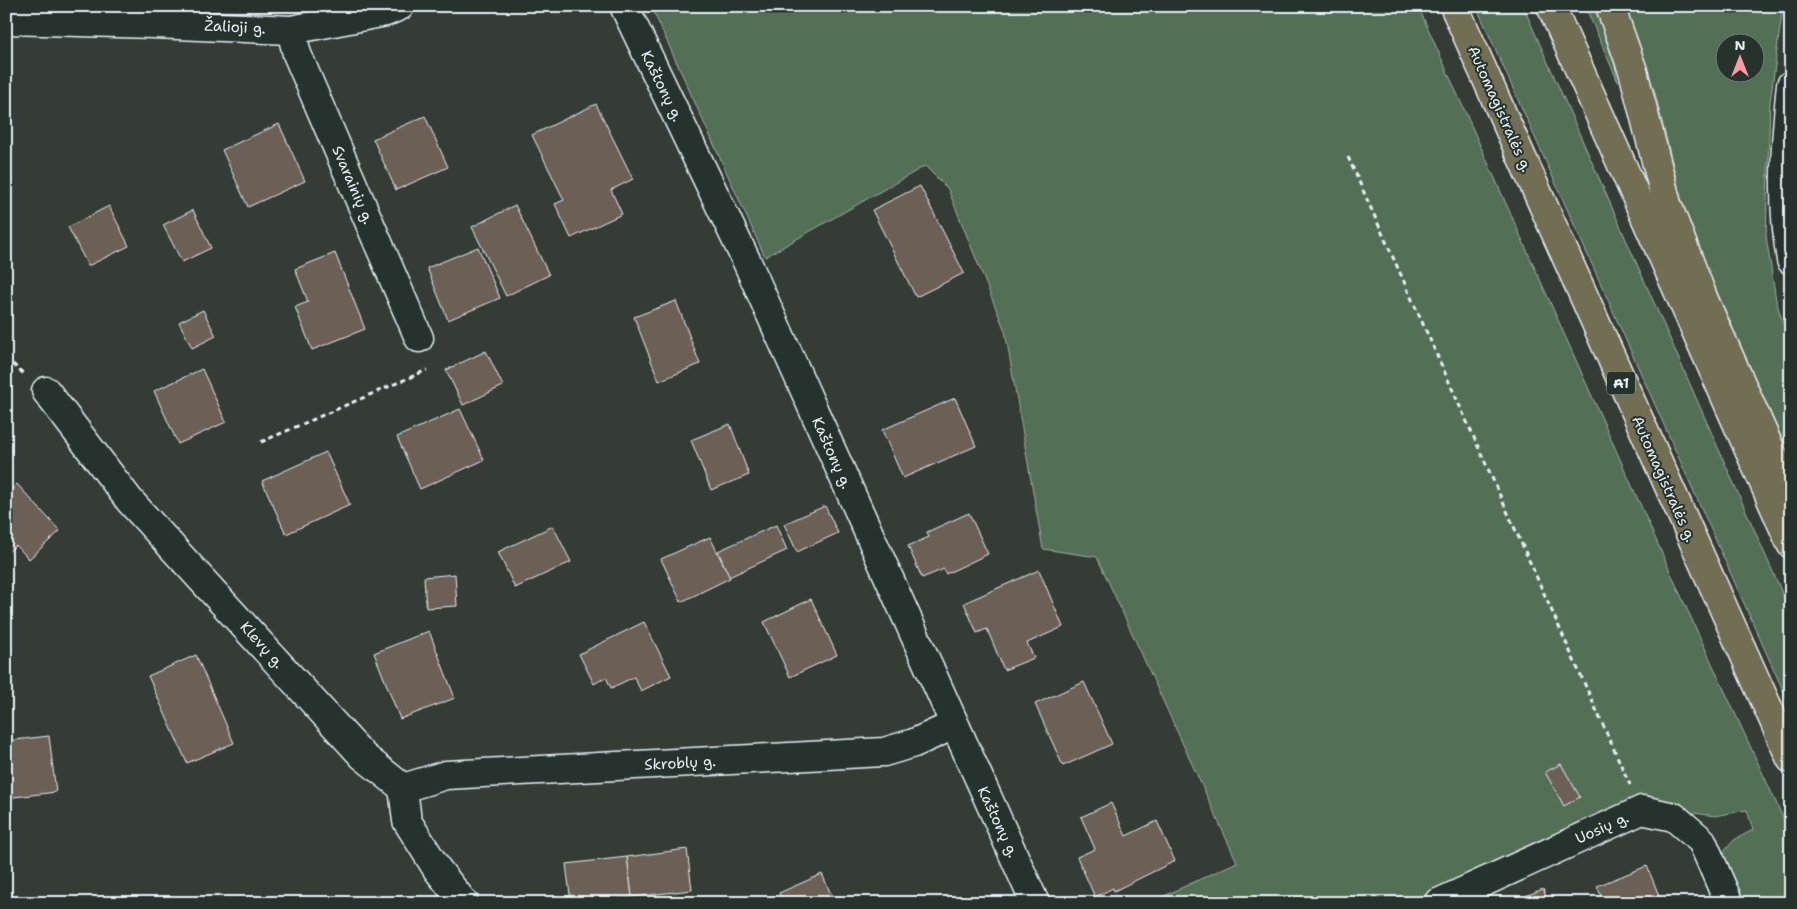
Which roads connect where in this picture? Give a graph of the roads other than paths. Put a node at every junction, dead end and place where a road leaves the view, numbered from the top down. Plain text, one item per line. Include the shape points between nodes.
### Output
1 (400, 6) edge
2 (624, 6) edge
3 (1454, 6) edge
4 (1550, 6) edge
5 (1610, 6) edge
6 (6, 20) edge
7 (291, 30) junction
8 (1791, 85) edge
9 (1791, 260) edge
10 (419, 338) dead end
11 (46, 391) dead end
12 (1791, 496) edge
13 (1791, 544) edge
14 (954, 725) junction
15 (1791, 759) edge
16 (403, 788) junction
17 (464, 903) edge
18 (1035, 903) edge
19 (1438, 903) edge
20 (1729, 903) edge

1 - 7 street, Žalioji g. via 386,12
2 - 14 street, Kaštonų g. via 746,262
3 - 15 highway, Automagistralės g. / A1
4 - 13 highway
5 - 12 highway via 1633,71 1667,204 1704,300
6 - 7 street, Žalioji g.
7 - 10 street, Svarainių g. via 297,54
8 - 9 street via 1786,127 1785,189
11 - 16 street, Klevų g. via 130,501 363,756
14 - 16 street, Skroblų g. via 884,752 446,775
14 - 18 street, Kaštonų g.
16 - 17 street via 407,821 437,870
19 - 20 street, Uosių g. via 1642,810 1674,817 1702,841

